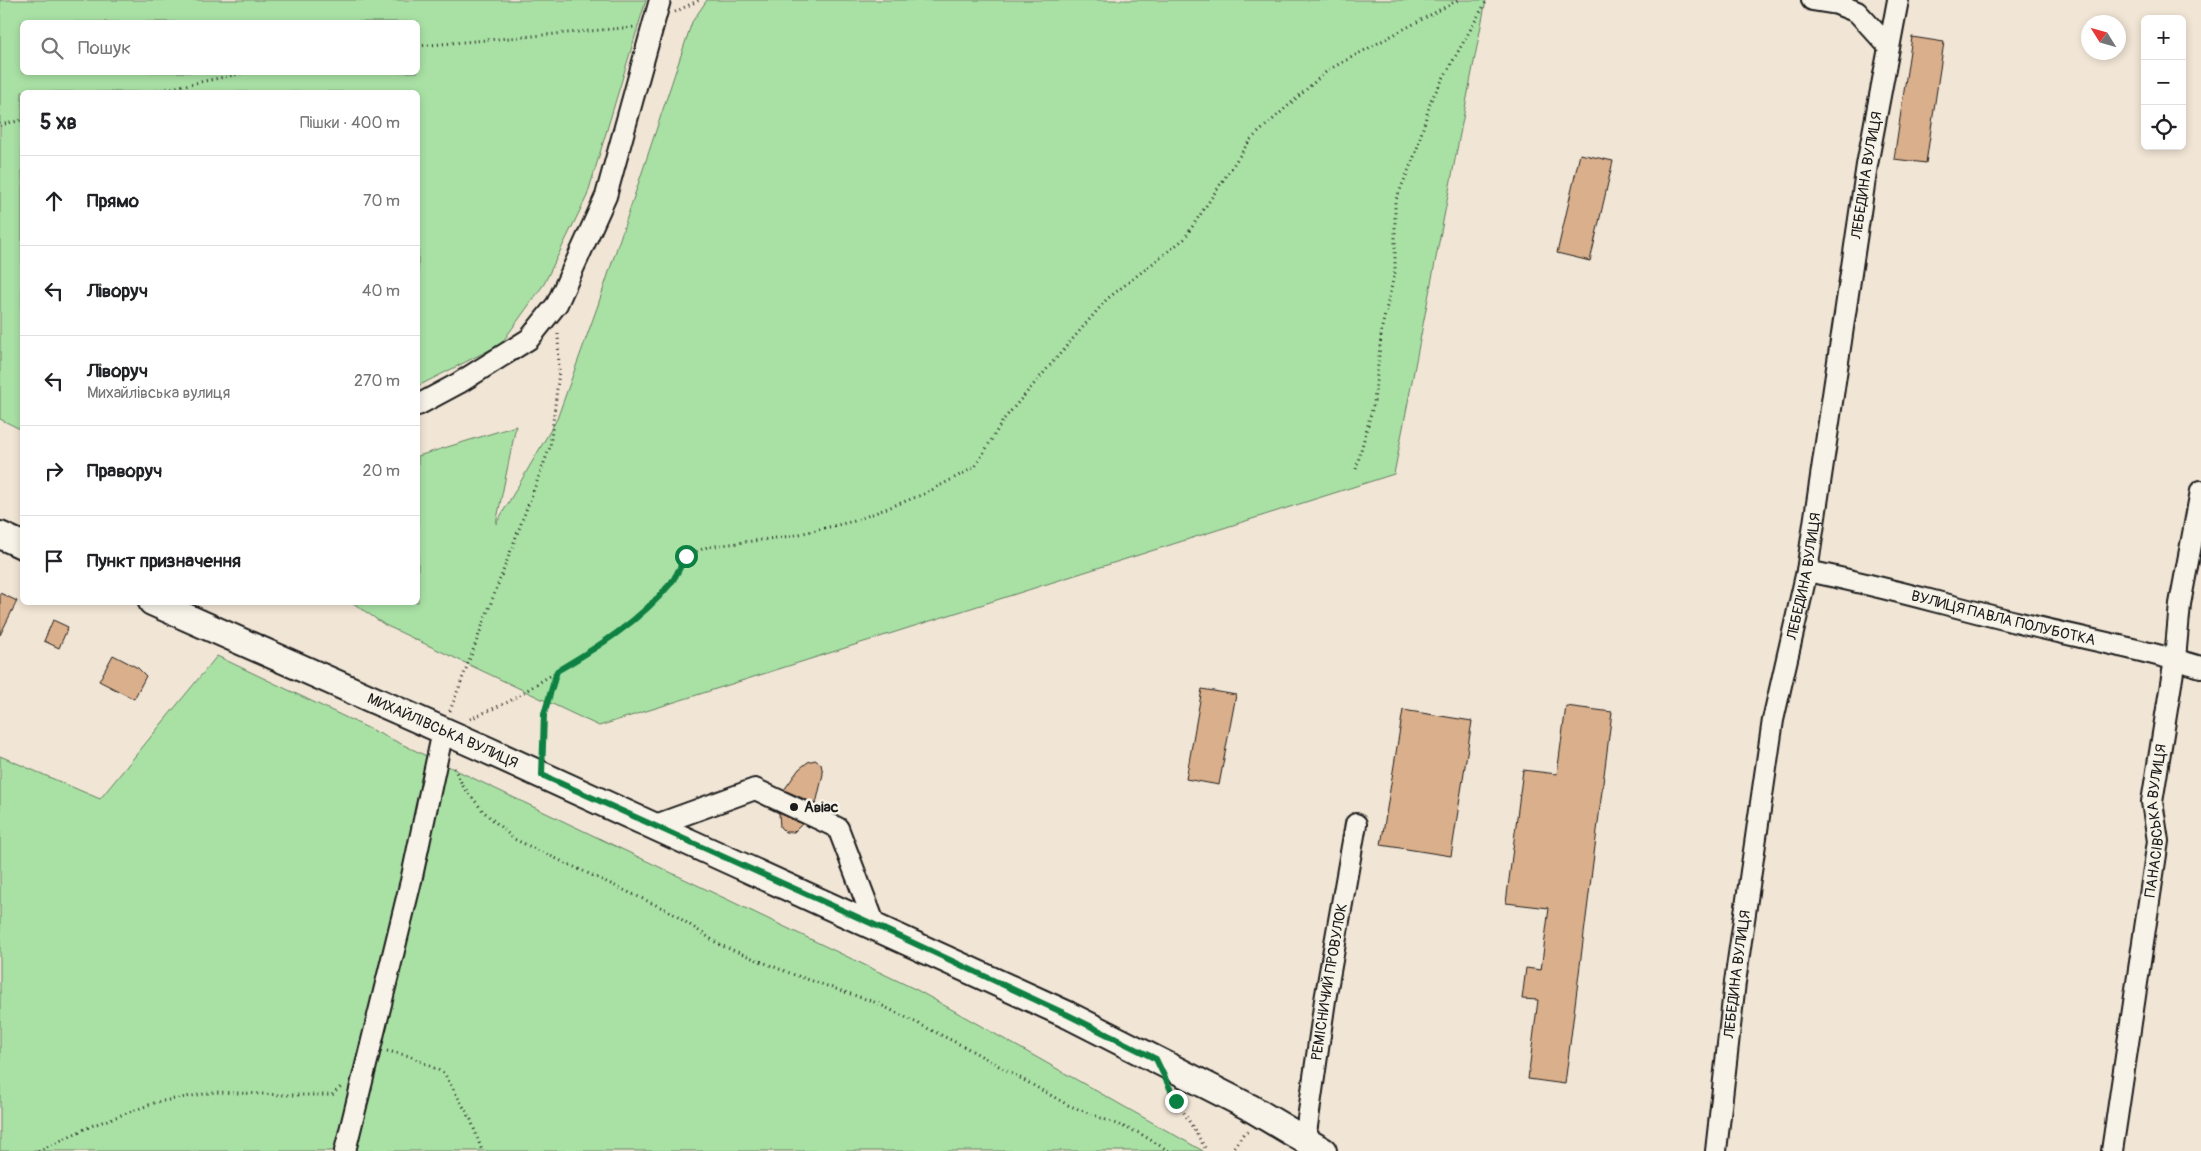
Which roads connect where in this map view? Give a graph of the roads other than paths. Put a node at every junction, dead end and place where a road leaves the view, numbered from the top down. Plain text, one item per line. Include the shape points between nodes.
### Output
1 (660, 0) edge
2 (1812, 0) edge
3 (1898, 0) edge
4 (1889, 47) junction
5 (420, 404) edge
6 (2201, 491) edge
7 (1807, 572) junction
8 (158, 605) edge
9 (2175, 659) junction
10 (2201, 667) edge
11 (442, 737) junction
12 (1356, 824) dead end
13 (653, 826) junction
14 (875, 925) junction
15 (1314, 1146) edge
16 (345, 1151) edge
17 (1716, 1151) edge
18 (2112, 1151) edge

1 - 5 street via 606,196 557,304 529,339
2 - 4 street via 1837,4 1857,12
3 - 4 street, ЛЕБЕДИНА ВУЛИЦЯ
4 - 7 street, ЛЕБЕДИНА ВУЛИЦЯ via 1867,165
6 - 9 street, ПАНАСІВСЬКА ВУЛИЦЯ via 2180,604
7 - 9 street, ВУЛИЦЯ ПАВЛА ПОЛУБОТКА via 1864,582 2019,623
7 - 17 street, ЛЕБЕДИНА ВУЛИЦЯ via 1773,720 1735,982
8 - 11 main road, МИХАЙЛІВСЬКА ВУЛИЦЯ
9 - 10 street, ВУЛИЦЯ ПАВЛА ПОЛУБОТКА
9 - 18 street, ПАНАСІВСЬКА ВУЛИЦЯ via 2152,802 2158,841
11 - 13 main road, МИХАЙЛІВСЬКА ВУЛИЦЯ via 542,775
11 - 16 street via 411,881
12 - 15 street, РЕМІСНИЧИЙ ПРОВУЛОК via 1325,1000
13 - 14 main road, МИХАЙЛІВСЬКА ВУЛИЦЯ
13 - 14 street via 755,789 838,828
14 - 15 main road, МИХАЙЛІВСЬКА ВУЛИЦЯ via 1156,1059 1249,1107

